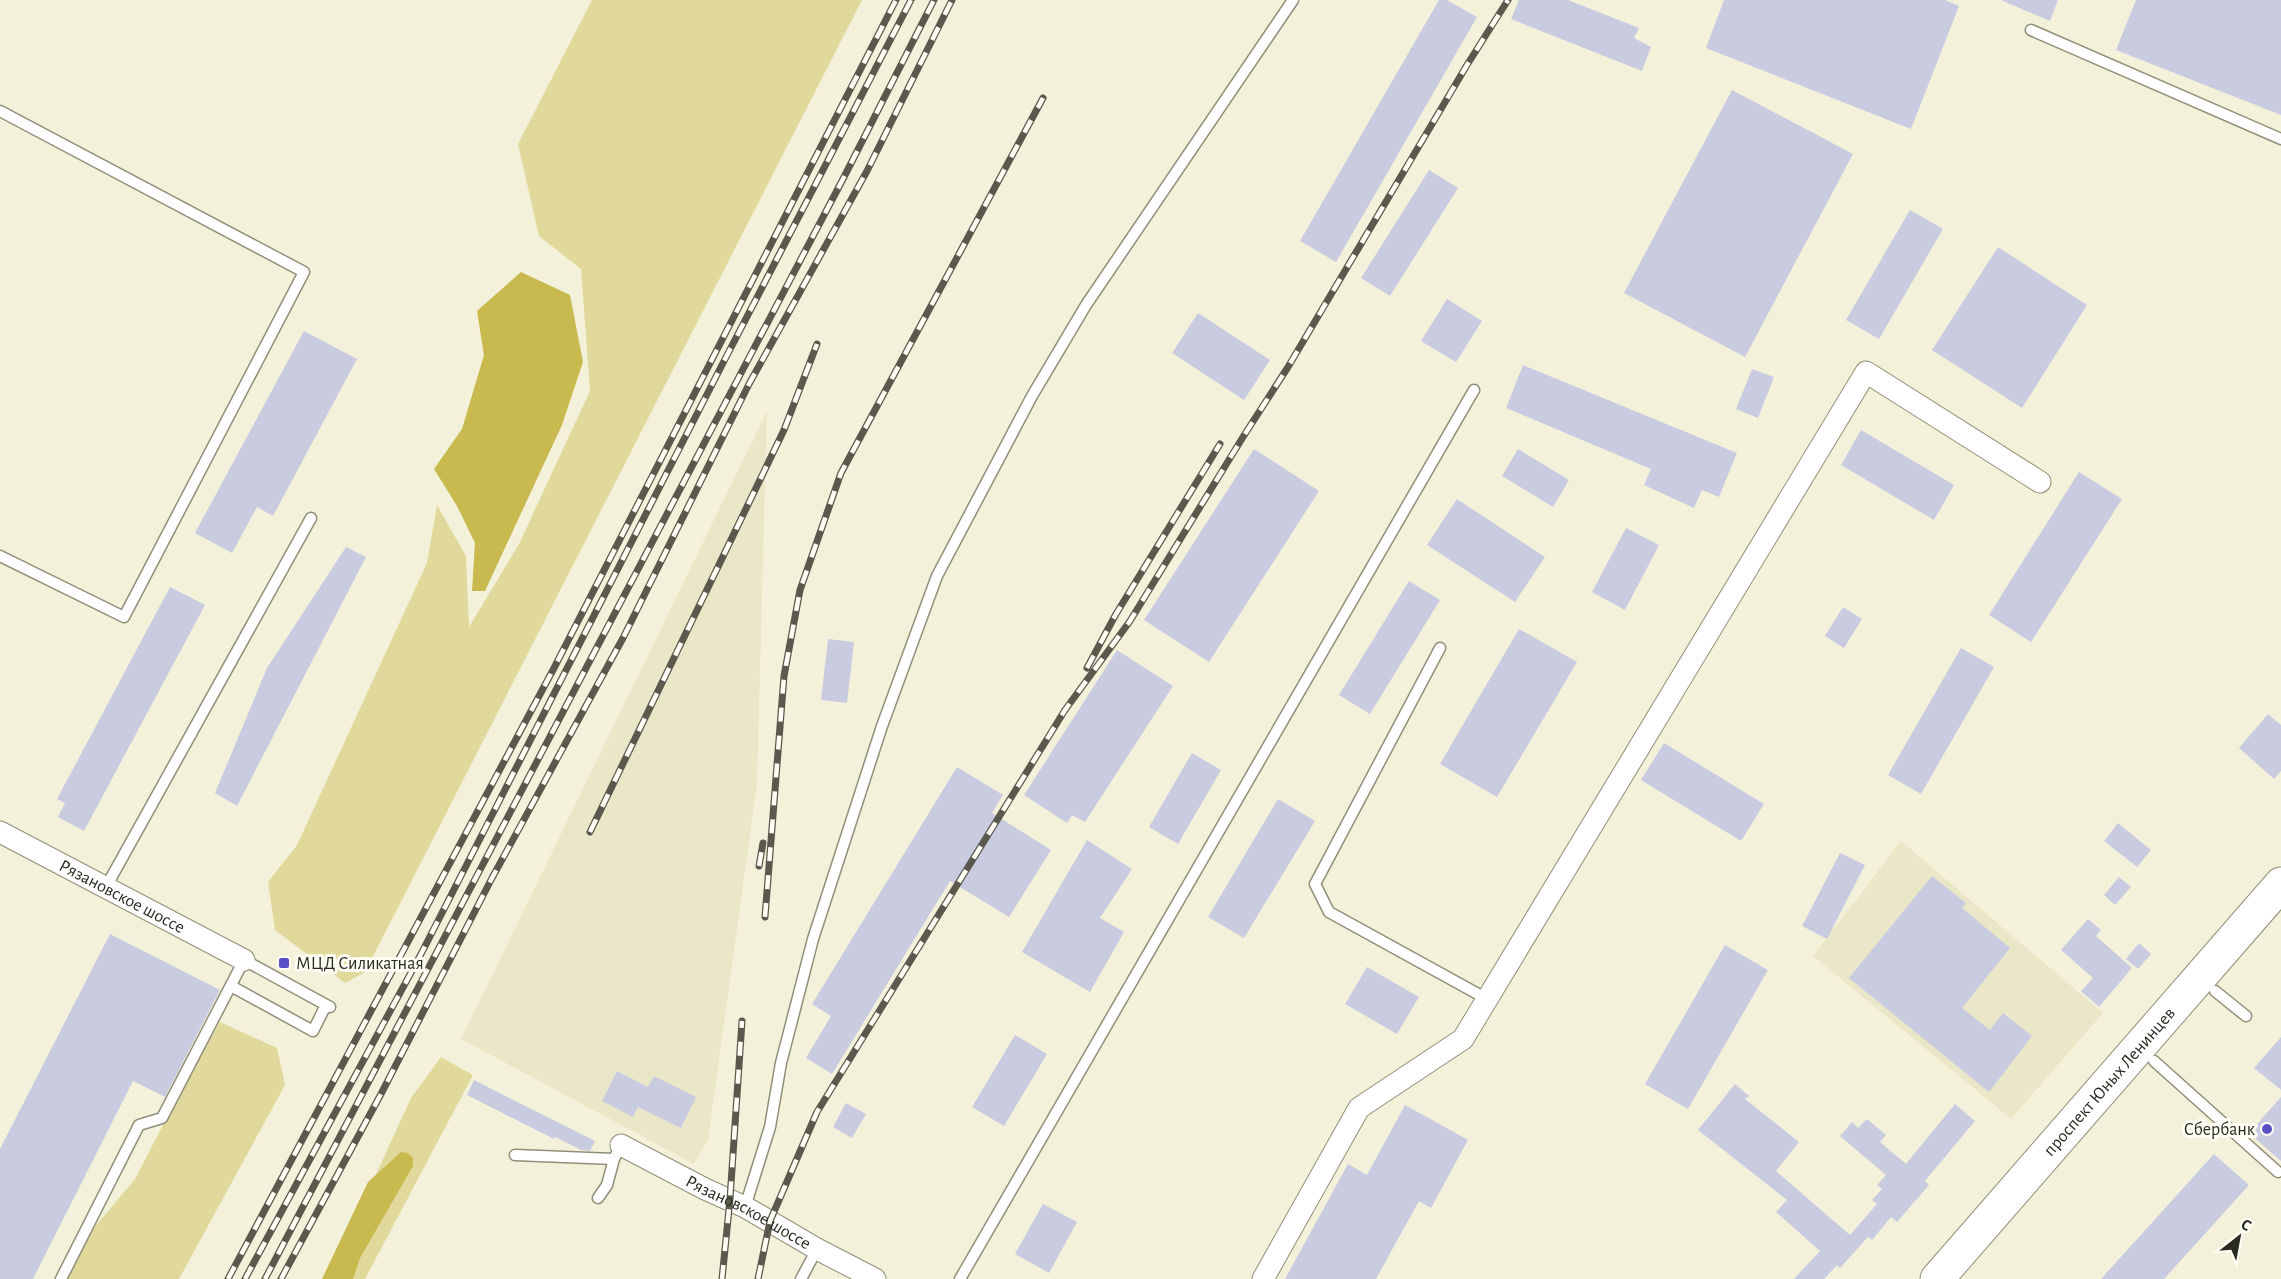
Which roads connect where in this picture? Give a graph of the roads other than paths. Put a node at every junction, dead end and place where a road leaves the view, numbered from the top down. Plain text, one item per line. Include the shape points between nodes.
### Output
1 (1293, 0) edge
2 (2031, 30) dead end
3 (0, 111) edge
4 (2281, 139) edge
5 (1474, 390) dead end
6 (2040, 482) dead end
7 (311, 519) dead end
8 (0, 556) edge
9 (1440, 648) dead end
10 (0, 832) edge
11 (2281, 884) edge
12 (106, 887) junction
13 (2281, 914) edge
14 (244, 960) junction
15 (231, 987) junction
16 (2215, 991) junction
17 (1487, 999) junction
18 (2246, 1016) dead end
19 (2154, 1061) junction
20 (617, 1152) junction
21 (514, 1155) dead end
22 (2278, 1172) dead end
23 (598, 1198) dead end
24 (745, 1207) junction
25 (817, 1249) junction
26 (61, 1279) edge
27 (801, 1279) edge
28 (875, 1279) edge
29 (960, 1279) edge
30 (1263, 1279) edge
31 (1937, 1279) edge
32 (1965, 1279) edge

1 - 24 lane via 1086,305 1032,396 937,576 882,726 813,939 781,1063 770,1127
2 - 4 lane
3 - 8 lane via 304,272 124,617
5 - 29 lane
6 - 17 street via 1866,372
7 - 12 lane
9 - 17 lane via 1315,884 1329,912
10 - 12 street, Рязановское шоссе
11 - 31 main road, проспект Юных Ленинцев
12 - 14 street, Рязановское шоссе
13 - 16 main road, проспект Юных Ленинцев
14 - 15 lane
14 - 15 lane via 328,1006 313,1031
15 - 26 lane via 162,1118 139,1125
16 - 18 lane
16 - 19 main road, проспект Юных Ленинцев
17 - 30 street via 1463,1039 1359,1108
19 - 22 lane
19 - 32 main road, проспект Юных Ленинцев
20 - 21 lane
20 - 23 lane via 607,1185
20 - 24 street, Рязановское шоссе
24 - 25 street, Рязановское шоссе
25 - 27 lane
25 - 28 street, Рязановское шоссе

